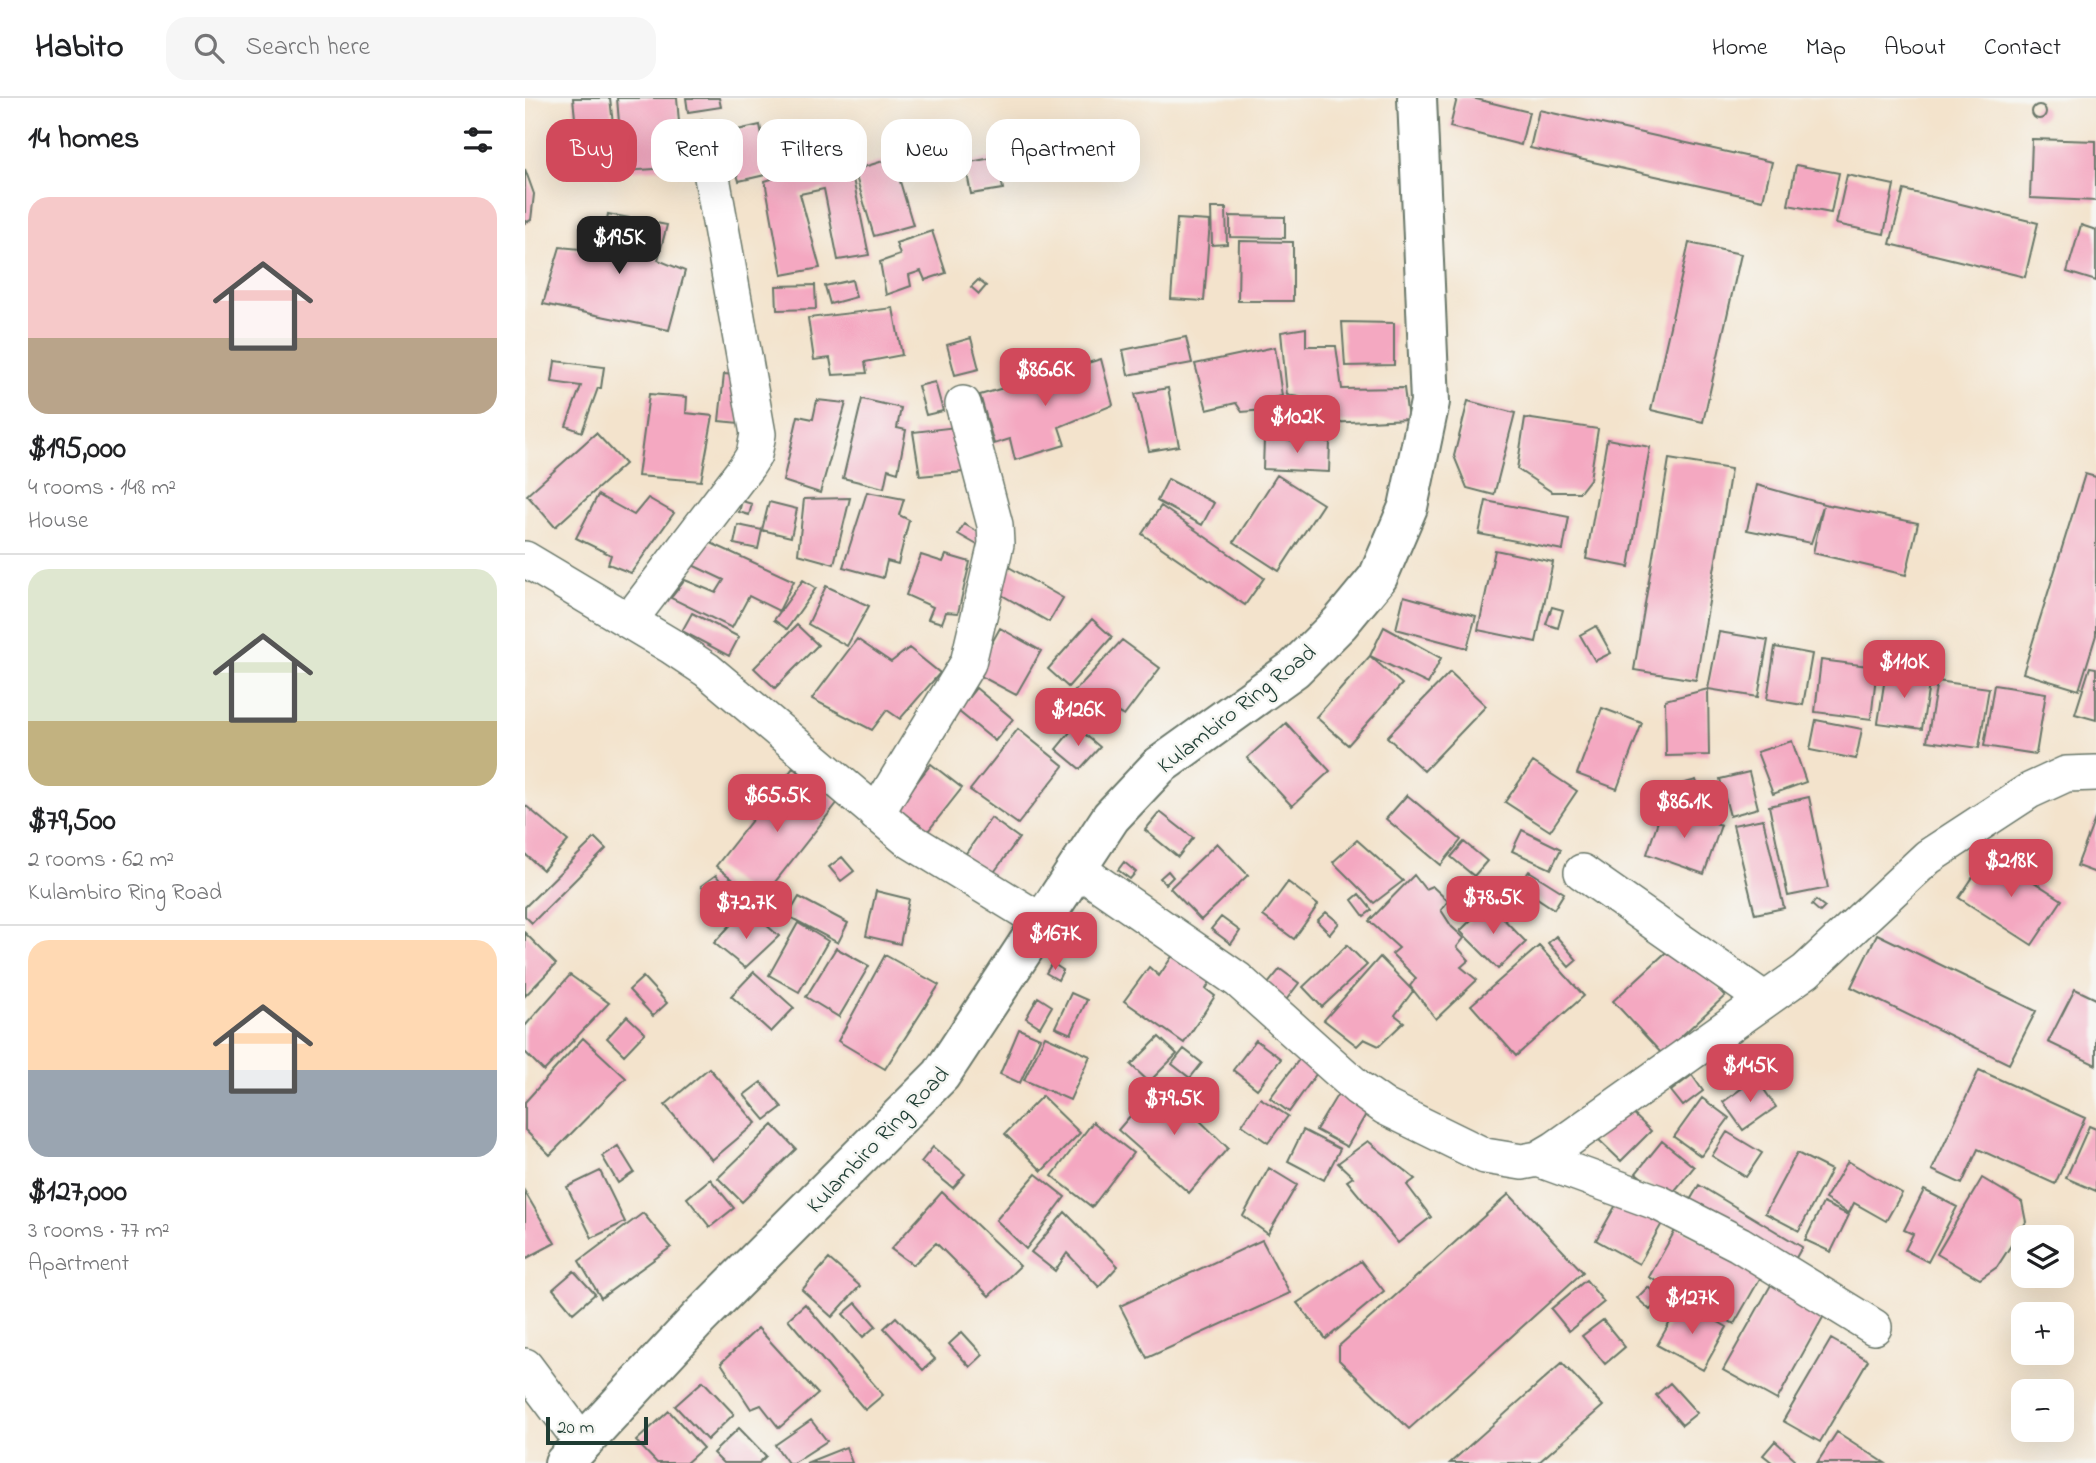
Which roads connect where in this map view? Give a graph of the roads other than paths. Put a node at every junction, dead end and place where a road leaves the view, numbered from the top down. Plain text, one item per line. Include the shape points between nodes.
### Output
1 (1417, 98) edge
2 (713, 182) edge
3 (963, 404) dead end
4 (525, 559) edge
5 (629, 621) junction
6 (2096, 773) edge
7 (876, 814) junction
8 (1076, 869) junction
9 (1582, 872) dead end
10 (1041, 921) junction
11 (1765, 1000) junction
12 (1538, 1159) junction
13 (1874, 1327) dead end
14 (525, 1366) edge
15 (573, 1452) edge

1 - 8 street, Kulambiro Ring Road via 1430,402 1408,507 1378,577 1294,669 1159,766 1111,817
2 - 5 street via 757,444 747,466
3 - 7 street via 995,525 996,544 982,615 968,663
4 - 5 street
5 - 7 street via 707,670
6 - 11 street via 2066,774 2029,791 1929,857 1806,971
7 - 10 street via 906,838
8 - 10 street, Kulambiro Ring Road
8 - 12 street via 1238,979 1385,1107 1485,1156 1509,1162
9 - 11 street
10 - 15 street, Kulambiro Ring Road via 941,1075
11 - 12 street
12 - 13 street via 1659,1203 1739,1244
14 - 15 street

